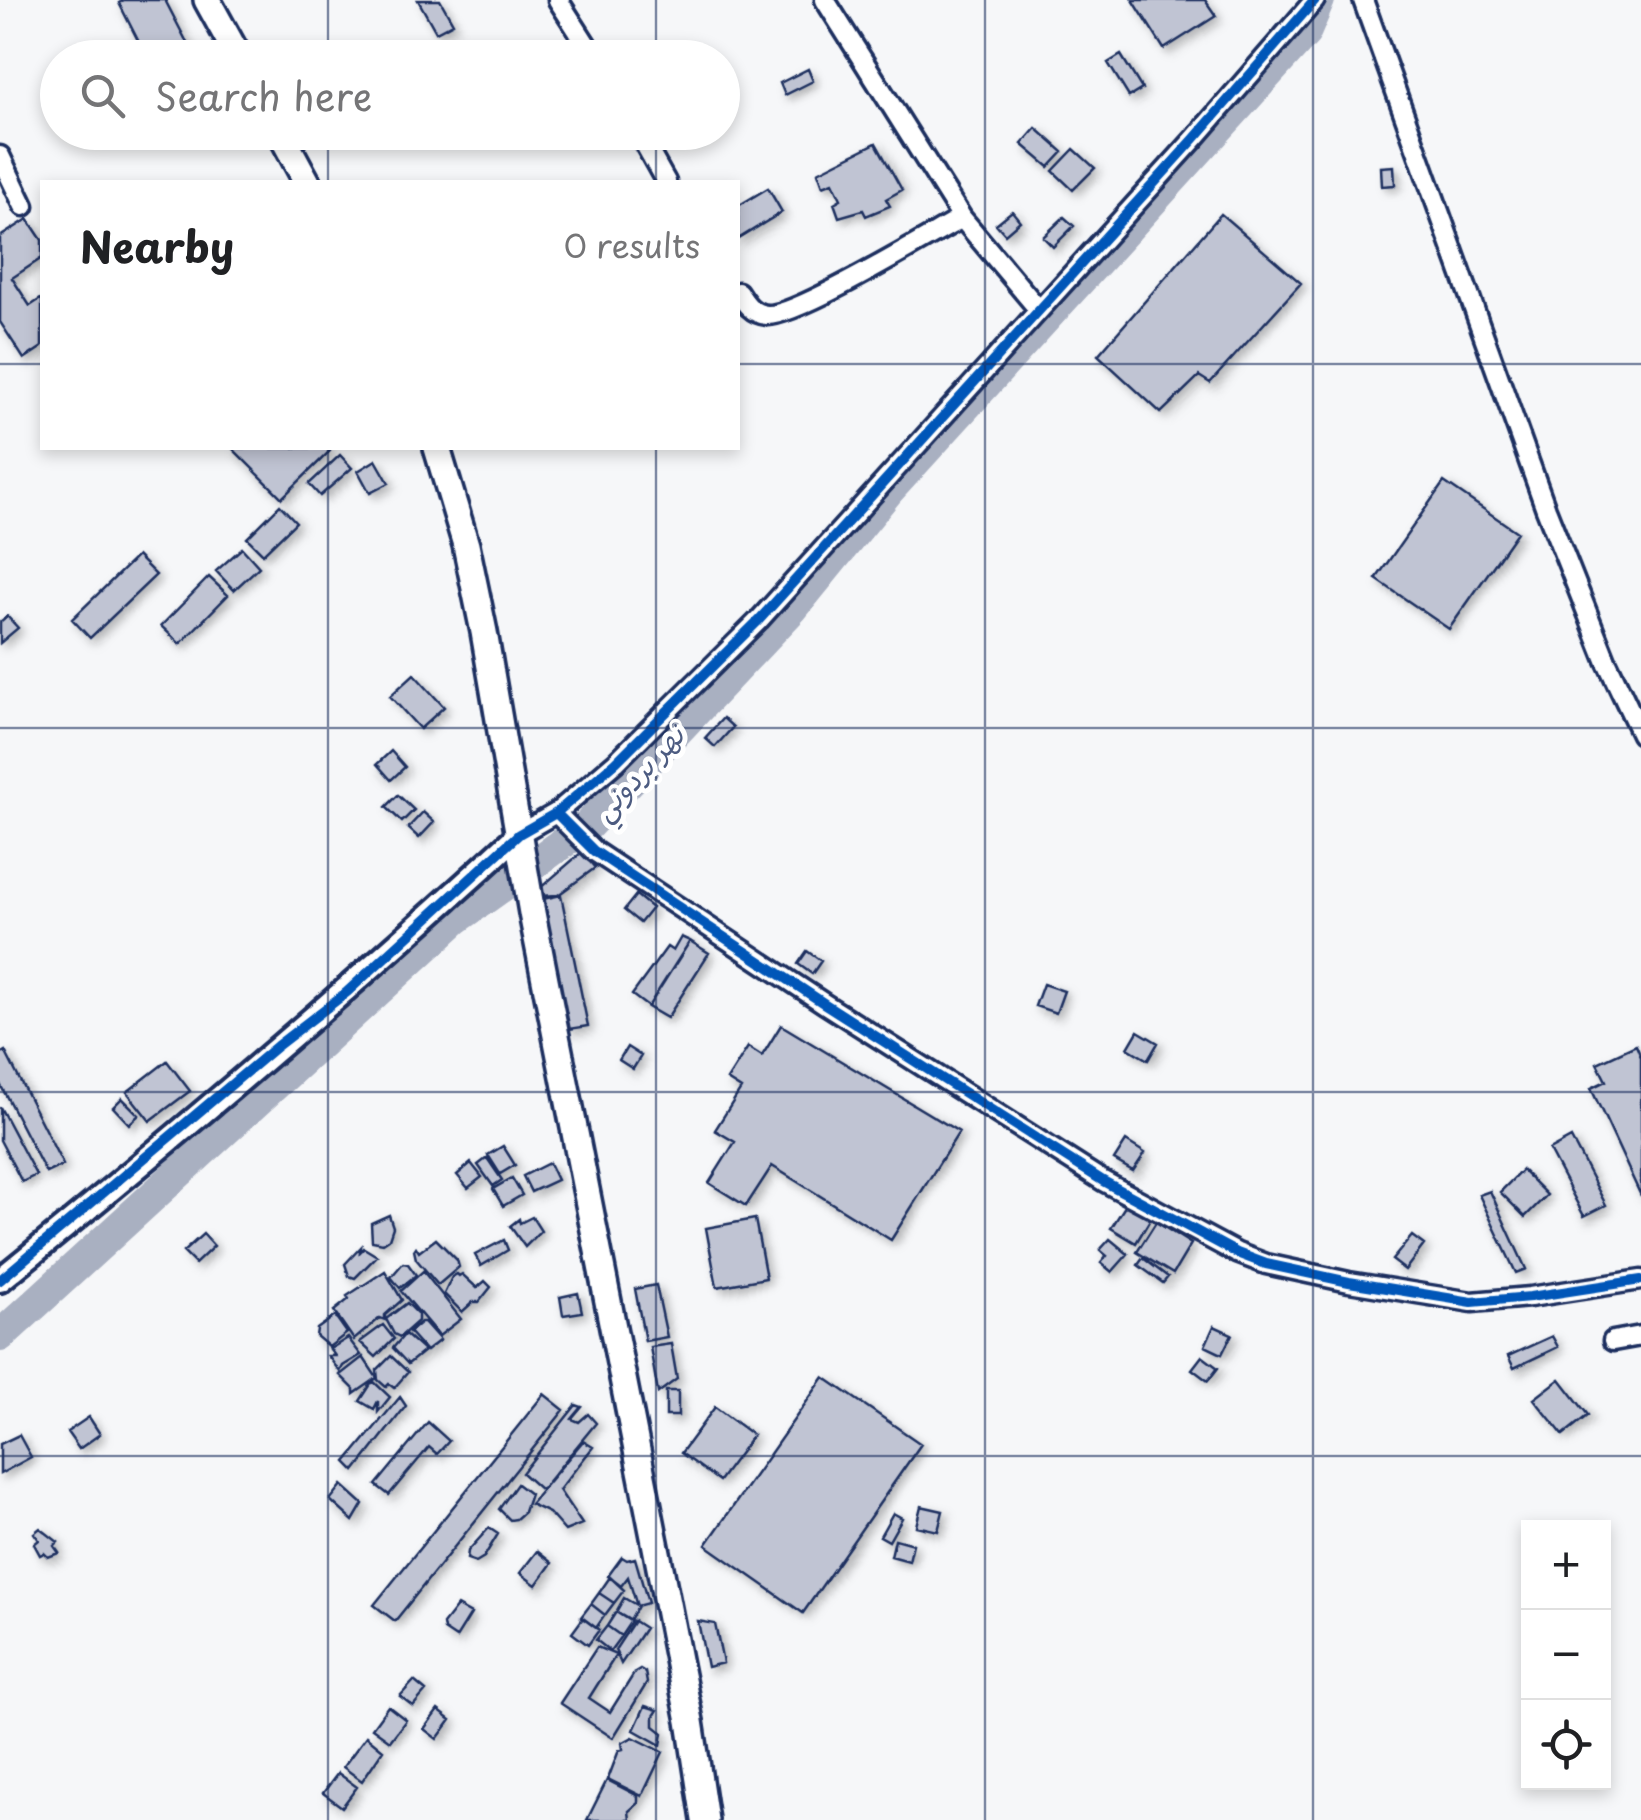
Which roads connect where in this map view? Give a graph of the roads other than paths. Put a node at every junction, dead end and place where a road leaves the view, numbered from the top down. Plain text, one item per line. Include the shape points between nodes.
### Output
1 (207, 0) edge
2 (558, 0) edge
3 (825, 0) edge
4 (1315, 0) edge
5 (1363, 0) edge
6 (229, 40) edge
7 (584, 40) edge
8 (290, 150) edge
9 (648, 150) edge
10 (0, 156) edge
11 (307, 180) edge
12 (665, 180) edge
13 (24, 206) dead end
14 (962, 218) junction
15 (740, 294) edge
16 (1039, 310) junction
17 (438, 450) edge
18 (1641, 734) edge
19 (556, 814) junction
20 (520, 843) junction
21 (0, 1280) edge
22 (1641, 1280) edge
23 (1641, 1336) edge
24 (1613, 1341) dead end
25 (705, 1820) edge

1 - 6 main road
2 - 7 street
3 - 14 street
4 - 16 street
5 - 18 street via 1546,509
8 - 11 main road
9 - 12 street
10 - 13 street
14 - 15 street via 778,314 754,311
14 - 16 street
16 - 19 street via 759,620
17 - 20 main road via 466,544
19 - 20 street
19 - 22 street via 594,851 825,1004 1103,1181 1237,1254 1349,1282 1472,1302
20 - 21 street
20 - 25 main road
23 - 24 street

